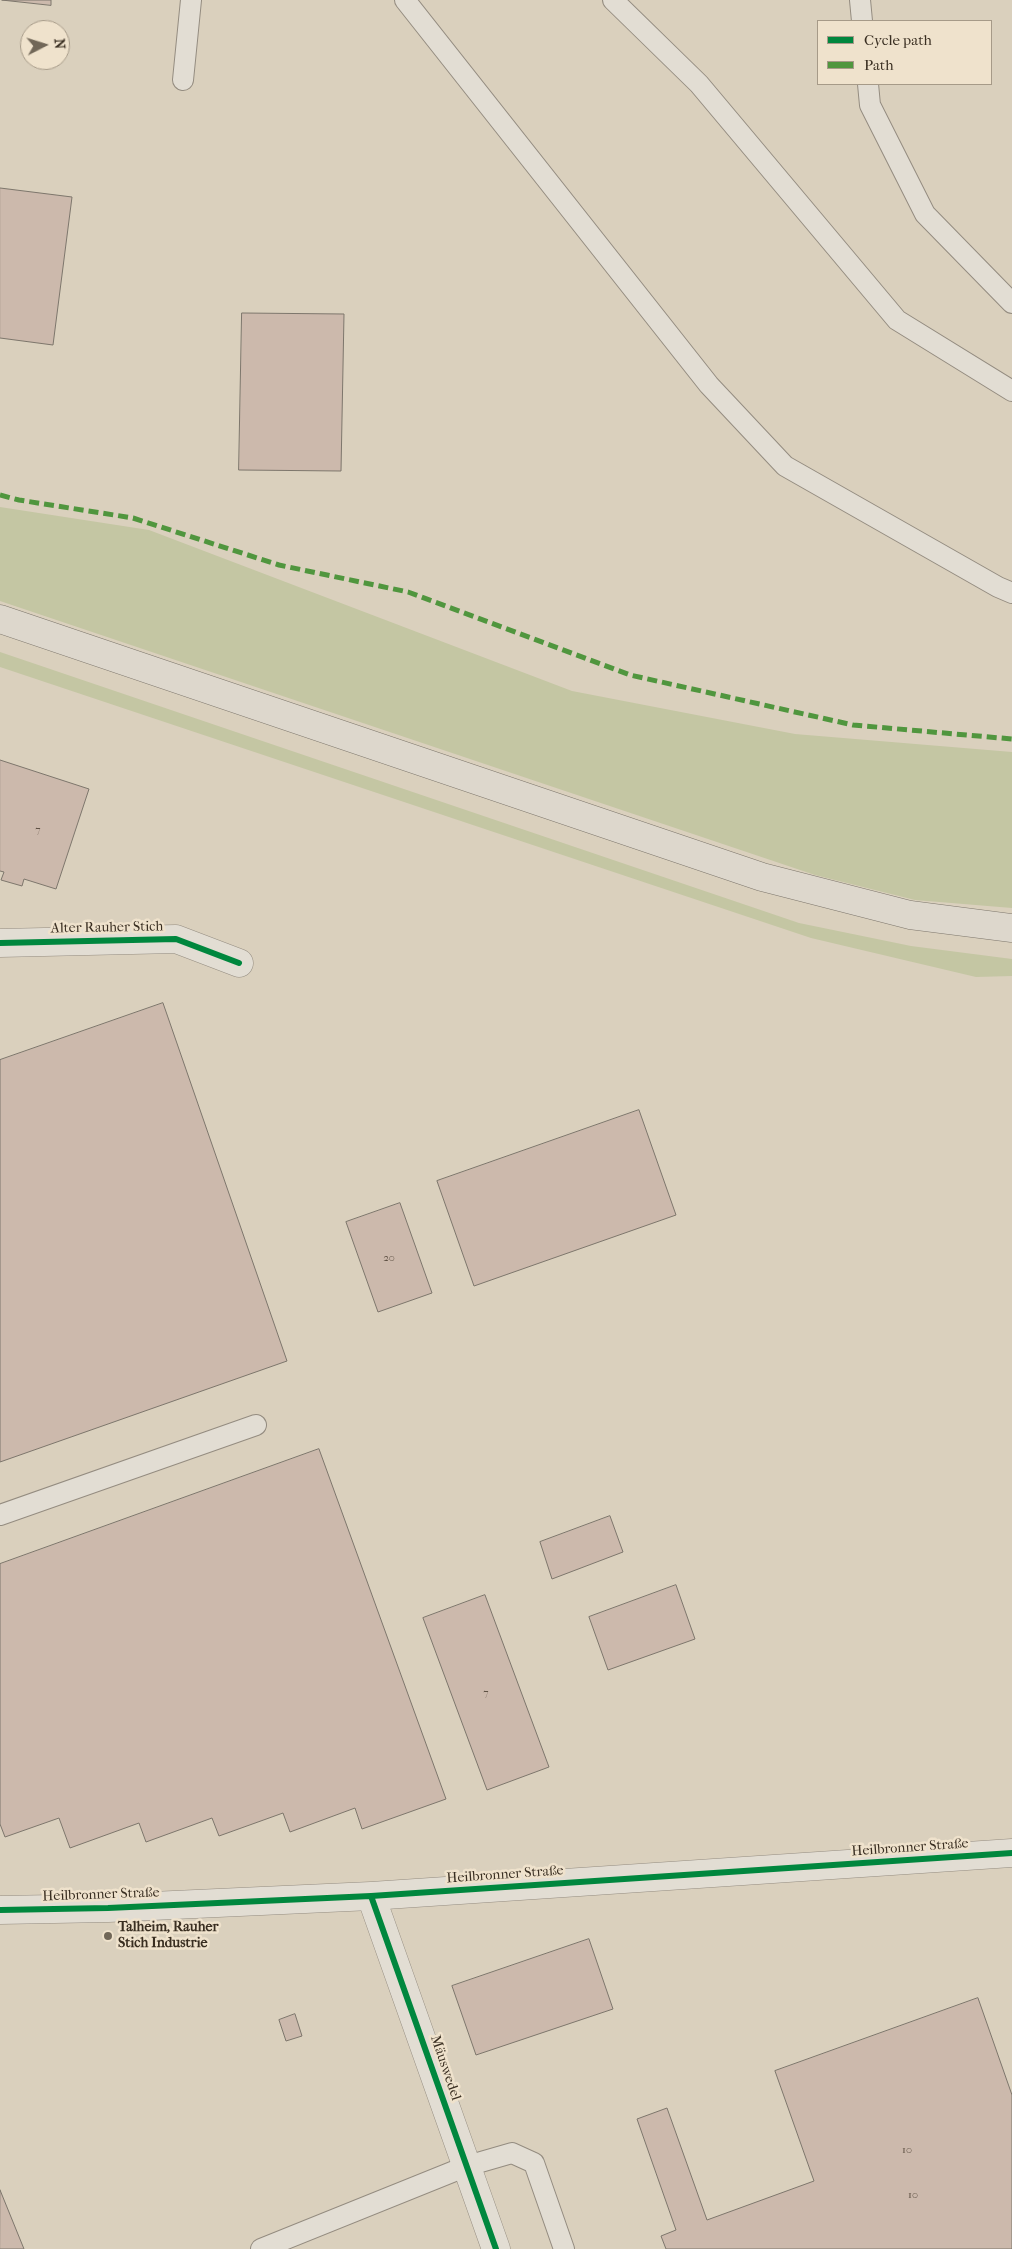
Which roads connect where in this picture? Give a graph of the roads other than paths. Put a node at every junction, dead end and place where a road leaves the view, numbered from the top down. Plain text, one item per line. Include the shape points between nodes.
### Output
1 (191, 0) edge
2 (404, 0) edge
3 (613, 0) edge
4 (860, 0) edge
5 (862, 20) edge
6 (183, 80) dead end
7 (868, 85) edge
8 (1012, 303) edge
9 (1012, 391) edge
10 (1012, 593) edge
11 (0, 619) edge
12 (1012, 928) edge
13 (0, 943) edge
14 (239, 964) dead end
15 (256, 1425) dead end
16 (0, 1515) edge
17 (1012, 1853) edge
18 (371, 1896) junction
19 (0, 1910) edge
20 (467, 2166) junction
21 (287, 2244) edge
22 (261, 2249) edge
23 (496, 2249) edge
24 (564, 2249) edge

1 - 6 lane
2 - 10 lane via 709,385 785,466
3 - 9 lane via 699,84 897,320
4 - 5 lane
7 - 8 lane via 870,105 925,214
11 - 12 main road via 762,877 910,915
13 - 14 street, Alter Rauher Stich via 176,939
15 - 16 lane
17 - 18 street, Heilbronner Straße
18 - 19 street, Heilbronner Straße
18 - 20 street, Mäuswedel
20 - 21 lane
20 - 23 street, Mäuswedel
20 - 24 lane via 512,2153 534,2163
21 - 22 lane

